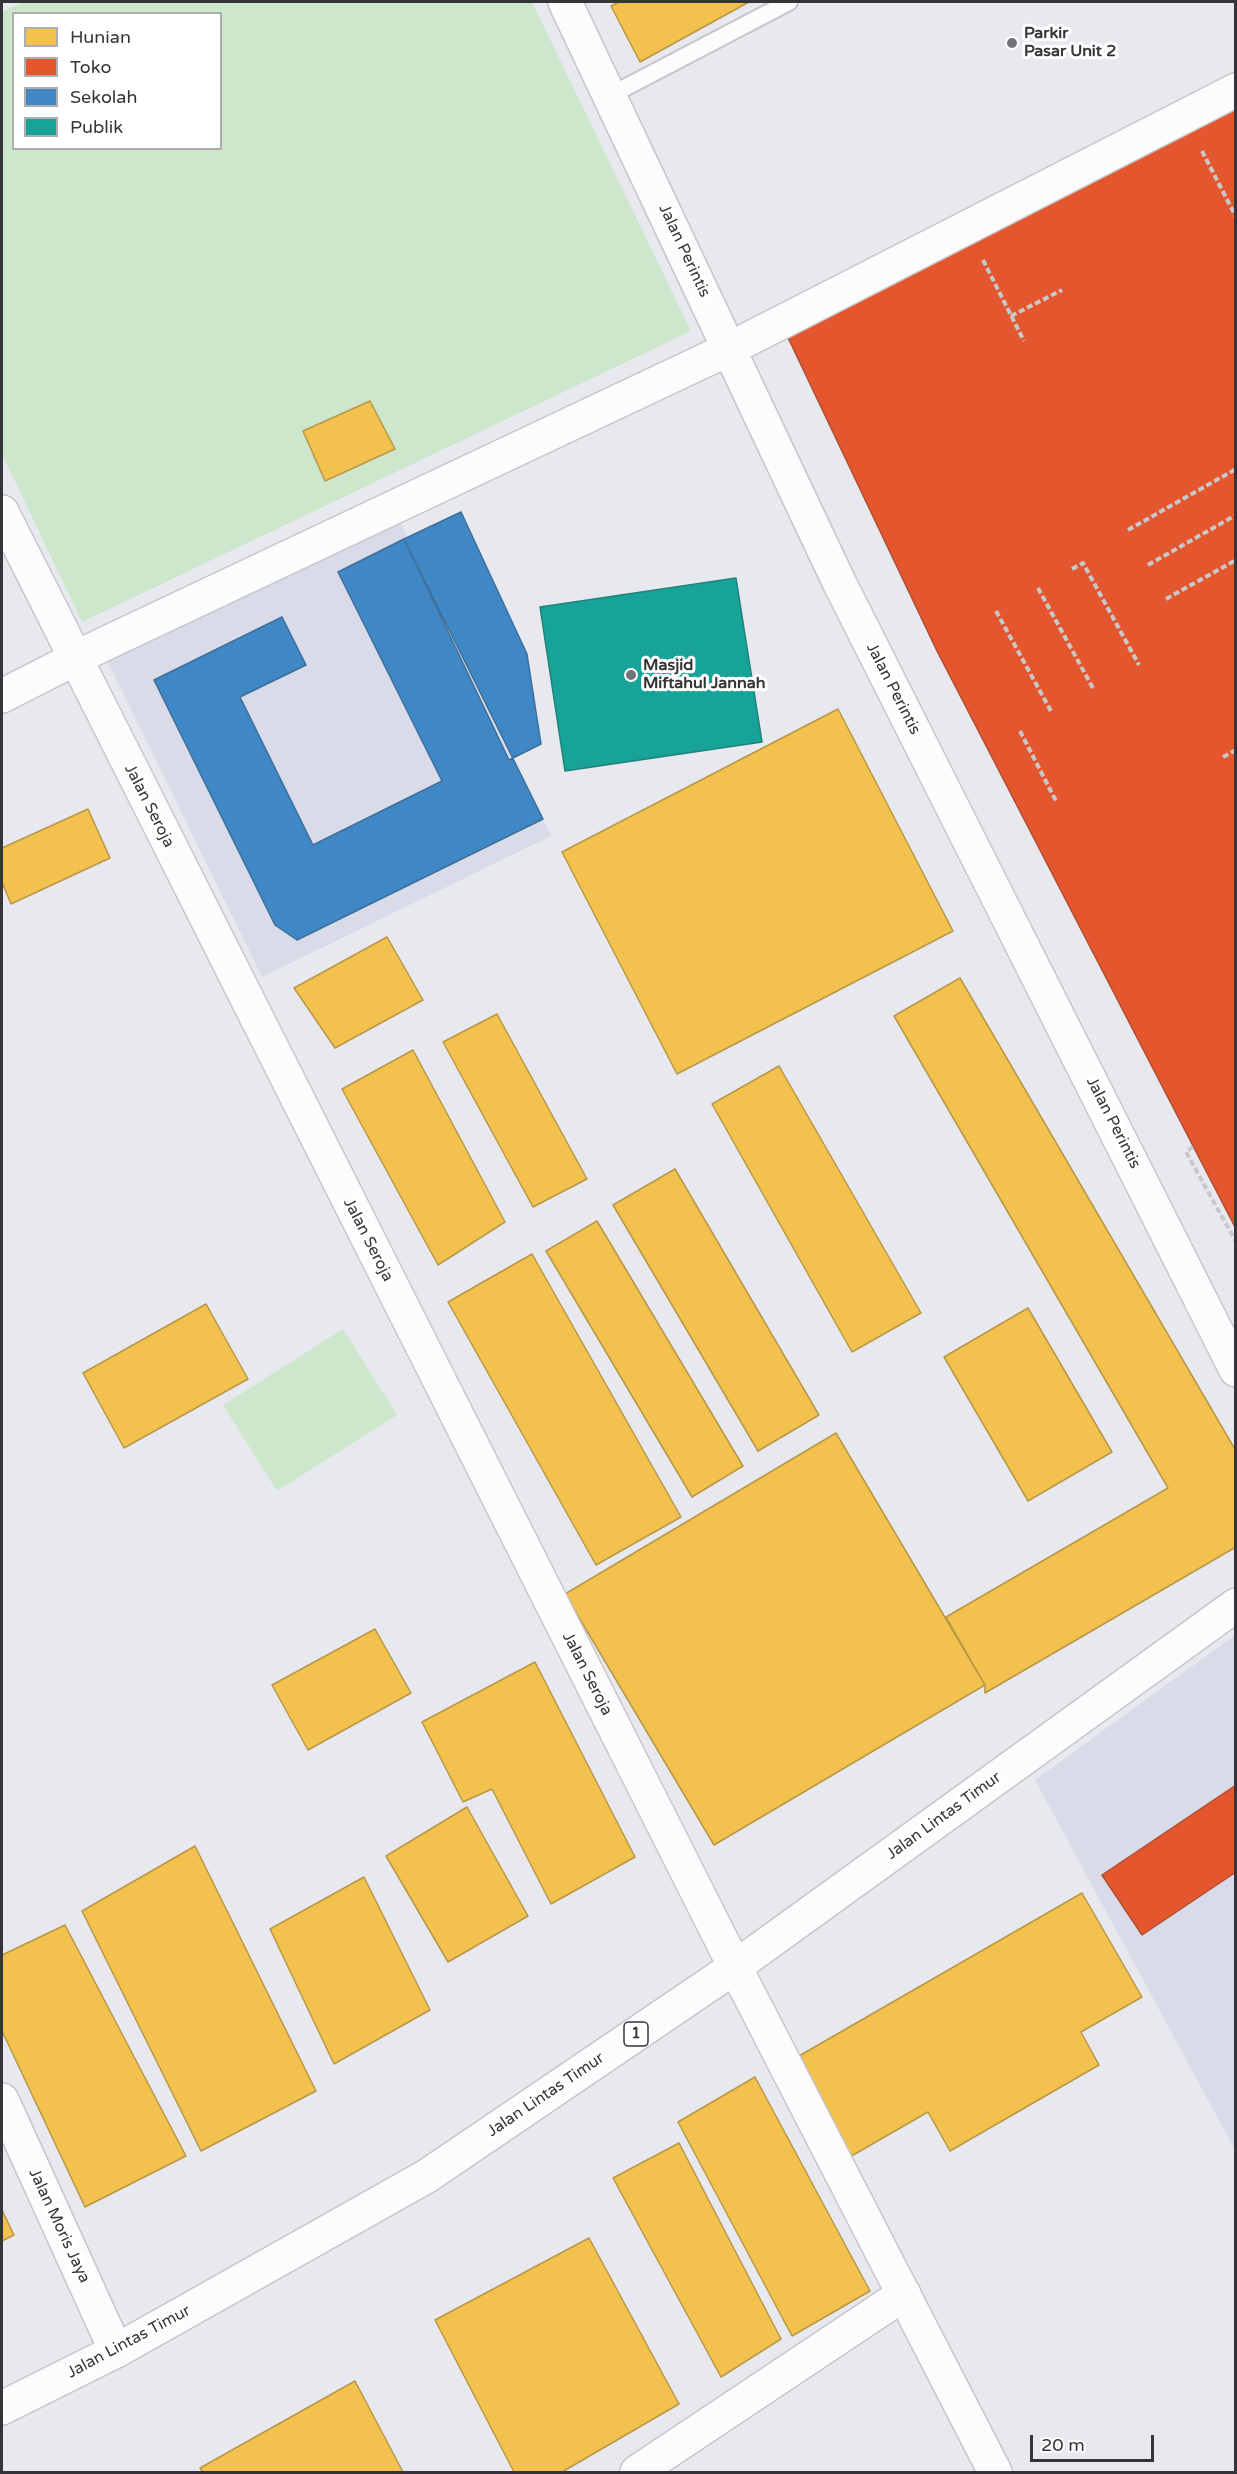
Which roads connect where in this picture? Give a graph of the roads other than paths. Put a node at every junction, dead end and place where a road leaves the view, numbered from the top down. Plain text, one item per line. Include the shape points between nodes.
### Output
1 (565, 2) edge
2 (789, 2) edge
3 (1236, 90) edge
4 (611, 95) junction
5 (729, 348) junction
6 (2, 512) edge
7 (75, 658) junction
8 (2, 696) edge
9 (1236, 1370) edge
10 (1236, 1605) edge
11 (735, 1967) junction
12 (2, 2100) edge
13 (904, 2294) junction
14 (116, 2351) junction
15 (2, 2408) edge
16 (637, 2472) edge
17 (995, 2472) edge

1 - 4 main road, Jalan Perintis
2 - 4 lane
3 - 5 main road
4 - 5 main road, Jalan Perintis
5 - 7 main road
5 - 9 main road, Jalan Perintis via 844,593
6 - 7 main road, Jalan Seroja
7 - 8 main road
7 - 11 main road, Jalan Seroja
10 - 11 main road, Jalan Lintas Timur / 1
11 - 13 main road, Jalan Seroja
11 - 14 main road, Jalan Lintas Timur / 1 via 427,2176
12 - 14 main road, Jalan Moris Jaya
13 - 16 main road
13 - 17 main road, Jalan Seroja
14 - 15 main road, Jalan Lintas Timur / 1

